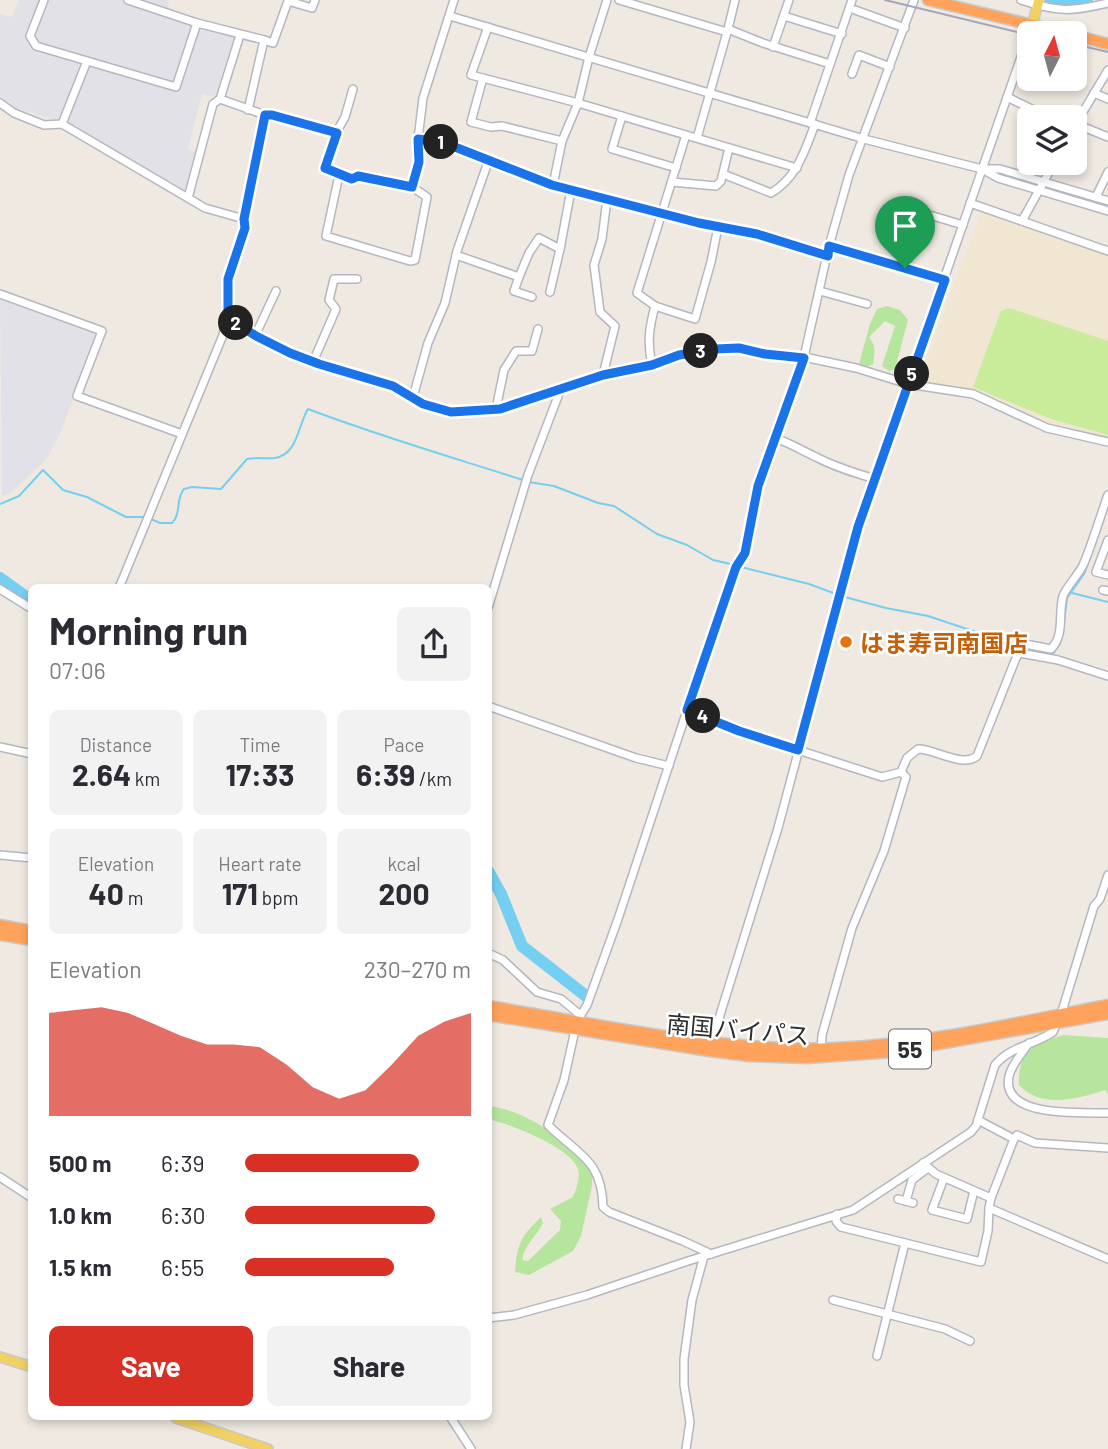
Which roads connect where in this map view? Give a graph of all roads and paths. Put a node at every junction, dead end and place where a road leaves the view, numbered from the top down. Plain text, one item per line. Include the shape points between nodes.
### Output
1 (44, 0) edge
2 (128, 0) edge
3 (315, 0) edge
4 (454, 0) edge
5 (607, 0) edge
6 (619, 0) edge
7 (733, 0) edge
8 (789, 0) edge
9 (852, 0) edge
10 (914, 0) edge
11 (928, 0) edge
12 (1021, 0) edge
13 (1038, 3) edge
14 (1099, 3) edge
15 (1108, 4) edge
16 (855, 10) dead end
17 (450, 16) junction
18 (783, 16) junction
19 (1033, 21) edge
20 (197, 23) junction
21 (488, 27) junction
22 (1017, 27) edge
23 (905, 28) junction
24 (727, 31) junction
25 (842, 34) junction
26 (240, 36) junction
27 (1087, 39) edge
28 (264, 40) junction
29 (1108, 44) edge
30 (773, 47) junction
31 (589, 57) junction
32 (87, 61) junction
33 (830, 64) junction
34 (890, 67) junction
35 (1017, 68) edge
36 (1108, 70) edge
37 (852, 74) dead end
38 (483, 78) junction
39 (352, 89) dead end
40 (708, 92) junction
41 (1094, 93) junction
42 (1007, 97) junction
43 (220, 99) junction
44 (1108, 99) edge
45 (0, 103) edge
46 (578, 103) junction
47 (1023, 105) edge
48 (1087, 105) edge
49 (248, 110) junction
50 (265, 115) junction
51 (622, 116) junction
52 (62, 124) junction
53 (813, 124) junction
54 (1087, 129) edge
55 (337, 133) junction
56 (686, 135) junction
57 (1108, 137) edge
58 (696, 138) junction
59 (418, 139) junction
60 (864, 139) junction
61 (562, 141) junction
62 (729, 148) junction
63 (488, 162) junction
64 (676, 168) junction
65 (797, 168) junction
66 (982, 169) junction
67 (1108, 172) edge
68 (723, 174) junction
69 (339, 175) junction
70 (1047, 175) edge
71 (1043, 181) junction
72 (671, 183) junction
73 (552, 185) junction
74 (412, 187) junction
75 (571, 190) junction
76 (1038, 190) junction
77 (1097, 197) junction
78 (188, 198) junction
79 (607, 200) junction
80 (1108, 201) edge
81 (970, 203) junction
82 (1108, 211) edge
83 (662, 214) junction
84 (244, 219) junction
85 (1022, 221) junction
86 (963, 225) junction
87 (718, 227) junction
88 (829, 246) junction
89 (560, 249) junction
90 (1108, 251) edge
91 (456, 256) junction
92 (828, 256) junction
93 (905, 268) junction
94 (519, 277) junction
95 (357, 279) dead end
96 (945, 280) junction
97 (276, 291) dead end
98 (820, 291) junction
99 (550, 292) dead end
100 (0, 294) edge
101 (533, 298) dead end
102 (867, 304) dead end
103 (654, 306) junction
104 (228, 318) junction
105 (538, 329) dead end
106 (256, 336) junction
107 (804, 357) junction
108 (313, 362) junction
109 (652, 365) junction
110 (603, 375) junction
111 (908, 384) junction
112 (560, 391) junction
113 (413, 397) junction
114 (496, 409) junction
115 (182, 434) junction
116 (775, 438) junction
117 (1108, 442) edge
118 (875, 479) junction
119 (1108, 495) edge
120 (1107, 543) edge
121 (1108, 575) edge
122 (121, 584) edge
123 (0, 589) edge
124 (492, 593) edge
125 (28, 606) edge
126 (1020, 653) junction
127 (1108, 676) edge
128 (492, 707) edge
129 (687, 710) junction
130 (0, 747) edge
131 (798, 750) junction
132 (28, 753) edge
133 (669, 766) junction
134 (901, 772) junction
135 (0, 855) edge
136 (28, 858) edge
137 (1108, 875) edge
138 (0, 925) edge
139 (28, 930) edge
140 (0, 934) edge
141 (28, 939) edge
142 (492, 955) edge
143 (1108, 1005) edge
144 (492, 1007) edge
145 (1108, 1014) edge
146 (492, 1015) edge
147 (1058, 1019) junction
148 (577, 1021) junction
149 (1029, 1043) junction
150 (711, 1047) junction
151 (821, 1053) junction
152 (1108, 1113) edge
153 (978, 1120) junction
154 (1014, 1139) junction
155 (1108, 1148) edge
156 (926, 1166) junction
157 (0, 1177) edge
158 (944, 1178) junction
159 (974, 1191) junction
160 (28, 1195) edge
161 (991, 1198) junction
162 (906, 1201) dead end
163 (989, 1208) junction
164 (837, 1214) junction
165 (905, 1243) junction
166 (708, 1255) junction
167 (1108, 1259) edge
168 (833, 1300) dead end
169 (887, 1314) junction
170 (492, 1318) edge
171 (970, 1341) dead end
172 (877, 1356) dead end
173 (0, 1357) edge
174 (28, 1366) edge
175 (186, 1420) edge
176 (451, 1420) edge
177 (268, 1449) edge
178 (471, 1449) edge
179 (686, 1449) edge

1 - 32 street via 30,36 36,46
2 - 20 street
3 - 28 street via 312,8 288,1 273,43
4 - 17 street
5 - 31 street
6 - 24 street
7 - 24 street
8 - 18 street
9 - 25 street
10 - 23 street
11 - 22 highway
12 - 13 street
13 - 14 street via 1065,10
13 - 19 main road
14 - 15 street
16 - 23 street
17 - 21 street
17 - 59 street via 423,98
18 - 25 street
18 - 30 street
20 - 26 street
20 - 32 street via 176,87
21 - 31 street
21 - 38 street via 471,75
23 - 34 street
24 - 30 street
24 - 40 street
25 - 33 street
26 - 28 street
26 - 43 street
27 - 29 highway
28 - 49 street
30 - 33 street
31 - 40 street
31 - 46 street
32 - 52 street
33 - 53 street
34 - 37 street via 859,55
34 - 60 street
35 - 42 street
36 - 41 street
38 - 46 street
38 - 61 street via 471,122
39 - 55 street
40 - 53 street
40 - 58 street
41 - 44 street
41 - 48 street
42 - 47 street
42 - 66 street
43 - 49 street
43 - 78 street via 213,104
45 - 52 street via 44,125
46 - 51 street
46 - 61 street
49 - 50 street
50 - 55 street
50 - 84 street
51 - 56 street
51 - 64 street via 612,149
52 - 78 street
53 - 60 street
53 - 65 street
54 - 57 street
55 - 69 street via 325,168
56 - 58 street
56 - 64 street
58 - 62 street
59 - 63 street via 441,142
59 - 74 street via 419,162
60 - 66 street
60 - 88 street
61 - 73 street
62 - 65 street
62 - 68 street
63 - 73 street
63 - 91 street
64 - 72 street
65 - 68 street via 771,193
66 - 71 street
66 - 76 street
66 - 81 street
67 - 77 street
68 - 72 street via 716,187
69 - 74 street
69 - 74 street via 326,236 410,261 417,257 427,197
70 - 71 street
71 - 76 street
71 - 77 street
72 - 83 street
73 - 75 street
75 - 79 street
75 - 89 street
76 - 82 street
76 - 85 street
77 - 80 street
78 - 84 street
79 - 83 street
79 - 110 street via 594,265 600,312 615,326
81 - 85 street
81 - 86 street
83 - 87 street
83 - 103 street via 637,293
84 - 104 street via 228,279
85 - 90 street
86 - 93 street via 923,213
86 - 96 street
87 - 92 street
87 - 103 street via 695,319
88 - 92 street
88 - 93 street
89 - 94 street via 540,238
89 - 99 street
91 - 94 street
91 - 113 street
92 - 98 street
93 - 96 street
94 - 101 street via 514,291
95 - 108 street via 334,279 329,300 336,309
96 - 111 street
97 - 106 street
98 - 102 street
98 - 107 street
100 - 115 street via 102,331 77,396
103 - 109 street via 647,345
104 - 106 street
104 - 115 street
105 - 114 street via 532,351 516,351 504,370
106 - 108 street
107 - 109 street via 715,349
107 - 111 street
107 - 116 street
108 - 113 street via 393,386
109 - 110 street
110 - 112 street
111 - 117 street via 973,394 1047,428
111 - 118 street
112 - 114 street
112 - 124 street
113 - 114 street via 451,412
115 - 122 street
116 - 118 street
116 - 129 street via 758,486 745,553
118 - 131 street
119 - 126 street via 1083,565 1064,595 1055,646 1025,644
120 - 121 street via 1096,572
123 - 125 street
126 - 127 street
126 - 134 street via 972,760 918,749 906,758
128 - 133 street
129 - 131 street
129 - 133 street
130 - 132 street
131 - 134 street via 882,776
131 - 150 street
133 - 148 street via 587,1005
134 - 151 street via 905,784 852,928
135 - 136 street
137 - 147 street
138 - 139 highway
140 - 141 highway
142 - 148 street via 517,971 529,986 561,999
143 - 147 highway, 南国バイパス / 55
144 - 148 highway, 南国バイパス / 55
145 - 147 highway, 南国バイパス / 55
146 - 148 highway, 南国バイパス / 55
147 - 149 street via 1050,1035
147 - 151 highway, 南国バイパス / 55
148 - 150 highway, 南国バイパス / 55
148 - 166 street via 565,1080 548,1125 594,1168 601,1182 603,1207 609,1212 695,1245
149 - 152 street via 1009,1074 1009,1089 1016,1101 1030,1107
149 - 153 street via 995,1065
150 - 151 highway, 南国バイパス / 55 via 749,1056
153 - 154 street
153 - 156 street via 971,1132
154 - 155 street via 1017,1135 1035,1143
154 - 161 street
156 - 158 street
156 - 162 street via 912,1180
156 - 164 street via 853,1210
157 - 160 street
158 - 159 street
158 - 159 street via 932,1210 967,1219
159 - 161 street
161 - 163 street
163 - 165 street via 981,1262
163 - 167 street
164 - 165 street via 841,1227
164 - 166 street
165 - 169 street
166 - 170 street via 587,1295
166 - 179 street via 692,1300 684,1359 690,1422
168 - 169 street
169 - 171 street via 945,1329
169 - 172 street
173 - 174 main road
175 - 177 main road
176 - 178 street

